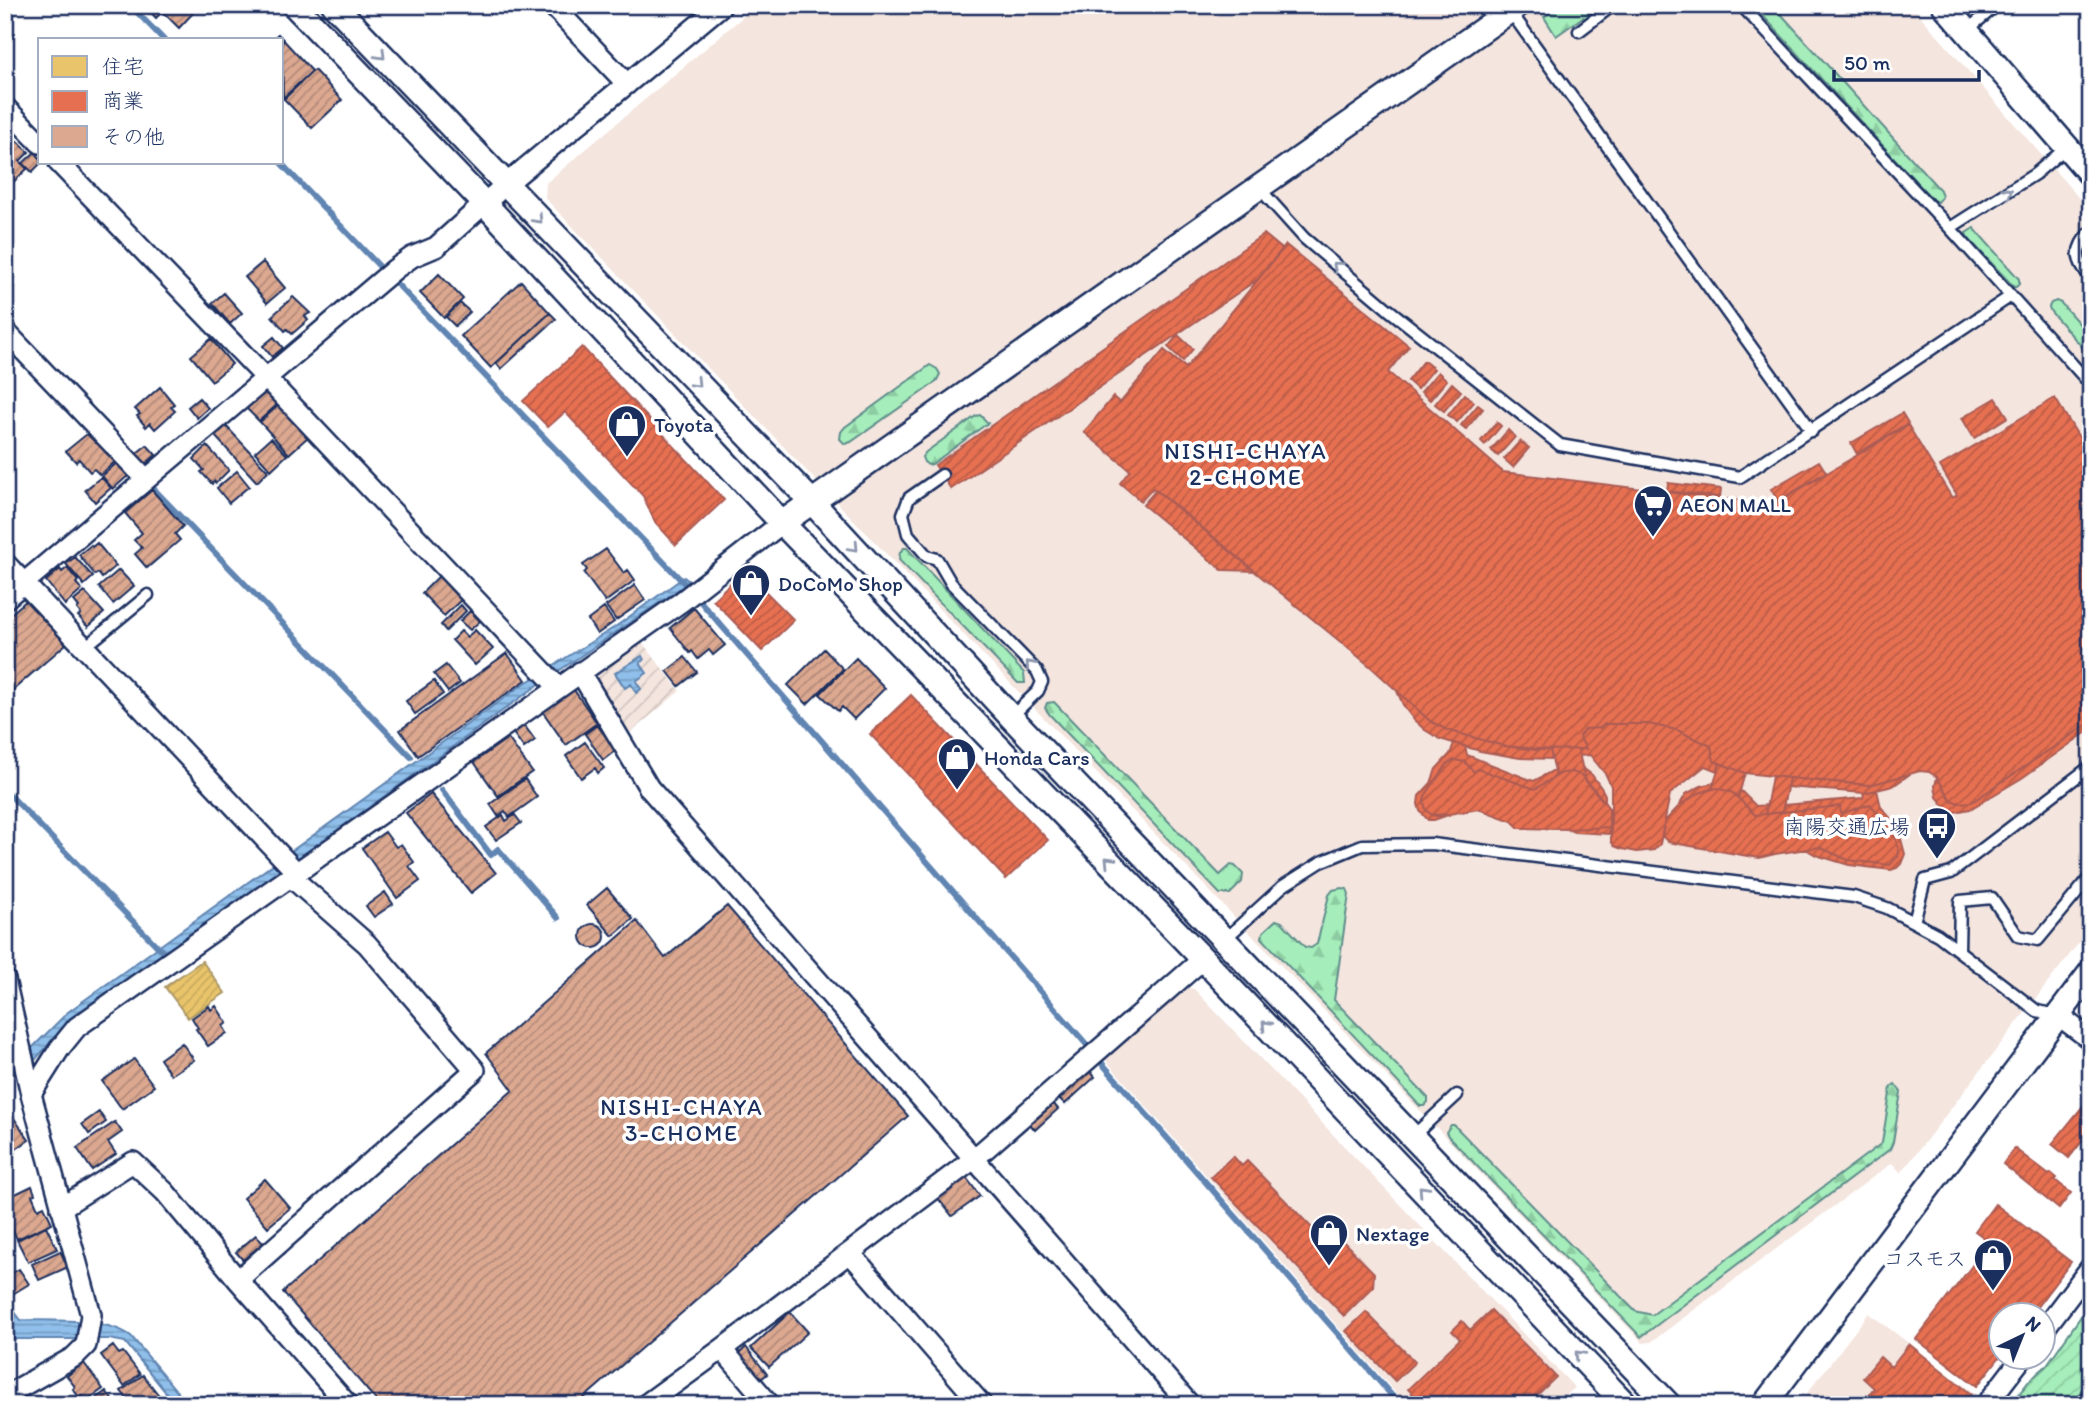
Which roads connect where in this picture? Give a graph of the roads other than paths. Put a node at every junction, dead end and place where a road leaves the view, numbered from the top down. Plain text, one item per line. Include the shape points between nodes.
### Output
1 (294, 5) edge
2 (334, 5) edge
3 (552, 5) edge
4 (722, 5) edge
5 (1613, 5) edge
6 (1741, 5) edge
7 (1944, 5) edge
8 (1997, 5) edge
9 (1514, 8) edge
10 (1579, 31) dead end
11 (1966, 32) junction
12 (627, 84) junction
13 (5, 107) edge
14 (38, 141) edge
15 (2067, 148) junction
16 (60, 164) edge
17 (2091, 175) edge
18 (505, 185) junction
19 (1259, 188) junction
20 (485, 204) junction
21 (1951, 229) junction
22 (2091, 231) edge
23 (2091, 278) edge
24 (2011, 296) junction
25 (5, 331) edge
26 (267, 378) junction
27 (2091, 385) edge
28 (1812, 431) junction
29 (942, 475) dead end
30 (146, 479) junction
31 (812, 502) junction
32 (782, 523) junction
33 (5, 563) edge
34 (24, 583) junction
35 (148, 595) dead end
36 (5, 598) edge
37 (85, 647) junction
38 (580, 672) junction
39 (550, 679) junction
40 (1011, 717) junction
41 (2091, 766) edge
42 (290, 868) junction
43 (2091, 877) edge
44 (1914, 922) junction
45 (1225, 939) junction
46 (1959, 951) junction
47 (1203, 958) junction
48 (2091, 972) edge
49 (5, 979) edge
50 (2058, 1015) junction
51 (2091, 1040) edge
52 (32, 1094) junction
53 (1457, 1095) dead end
54 (1413, 1136) junction
55 (975, 1158) junction
56 (61, 1208) junction
57 (850, 1253) junction
58 (2091, 1267) edge
59 (238, 1280) junction
60 (2058, 1310) edge
61 (722, 1349) junction
62 (2011, 1372) edge
63 (2091, 1388) edge
64 (5, 1396) edge
65 (1620, 1403) edge
66 (348, 1405) edge
67 (645, 1405) edge
68 (770, 1405) edge
69 (982, 1405) edge
70 (1190, 1405) edge
71 (1669, 1405) edge
72 (1763, 1405) edge
73 (1986, 1405) edge
74 (2082, 1405) edge

1 - 20 street
2 -> 18 street
3 - 12 street
4 - 12 street
5 - 10 lane
6 - 21 lane
7 - 11 street
8 - 11 lane
9 - 19 street
9 - 28 lane
11 - 15 street
12 - 18 street
13 - 14 street
15 - 17 street
21 -> 15 lane
16 - 26 street
18 - 20 street
18 -> 31 street
28 -> 19 lane via 1740,477 1560,445 1304,238
19 - 31 street
20 - 26 street via 436,247 395,269
20 - 32 street
21 - 24 lane
22 - 23 lane via 2077,255
24 - 27 lane
24 - 28 lane
25 - 30 street
26 - 30 street
26 - 39 street
40 -> 29 lane via 1038,691 1042,682 1037,671 951,583 937,559 927,556 908,534 903,514 909,498
30 - 34 street
31 - 32 street
31 -> 40 street
32 - 38 street via 681,602
47 -> 32 street
33 - 34 street
34 - 36 street
34 - 37 street
35 - 37 lane
37 - 42 street
38 - 39 street
38 - 55 street via 649,788
39 - 42 street
40 - 45 street
41 - 44 lane via 1951,873 1924,880
42 - 52 street via 77,1027
42 - 59 street via 367,944 475,1070
43 - 46 lane via 2038,940 2018,936 1992,898 1960,901
44 - 45 lane via 1850,896 1433,844 1362,845 1321,862 1283,886
44 - 46 lane
45 - 54 street
46 - 50 lane via 2037,1011
47 - 55 street
65 -> 47 street
48 - 50 street
49 - 52 street
50 - 51 street
50 - 72 street
52 - 56 street
53 - 54 lane
54 - 71 street
55 - 57 street
55 - 70 street
56 - 59 street via 133,1163 165,1192
56 - 64 street via 91,1315 86,1345 74,1357
57 - 61 street
57 - 69 street
58 - 60 street
59 - 66 street
61 - 67 street
61 - 68 street
62 - 73 street
63 - 74 lane

